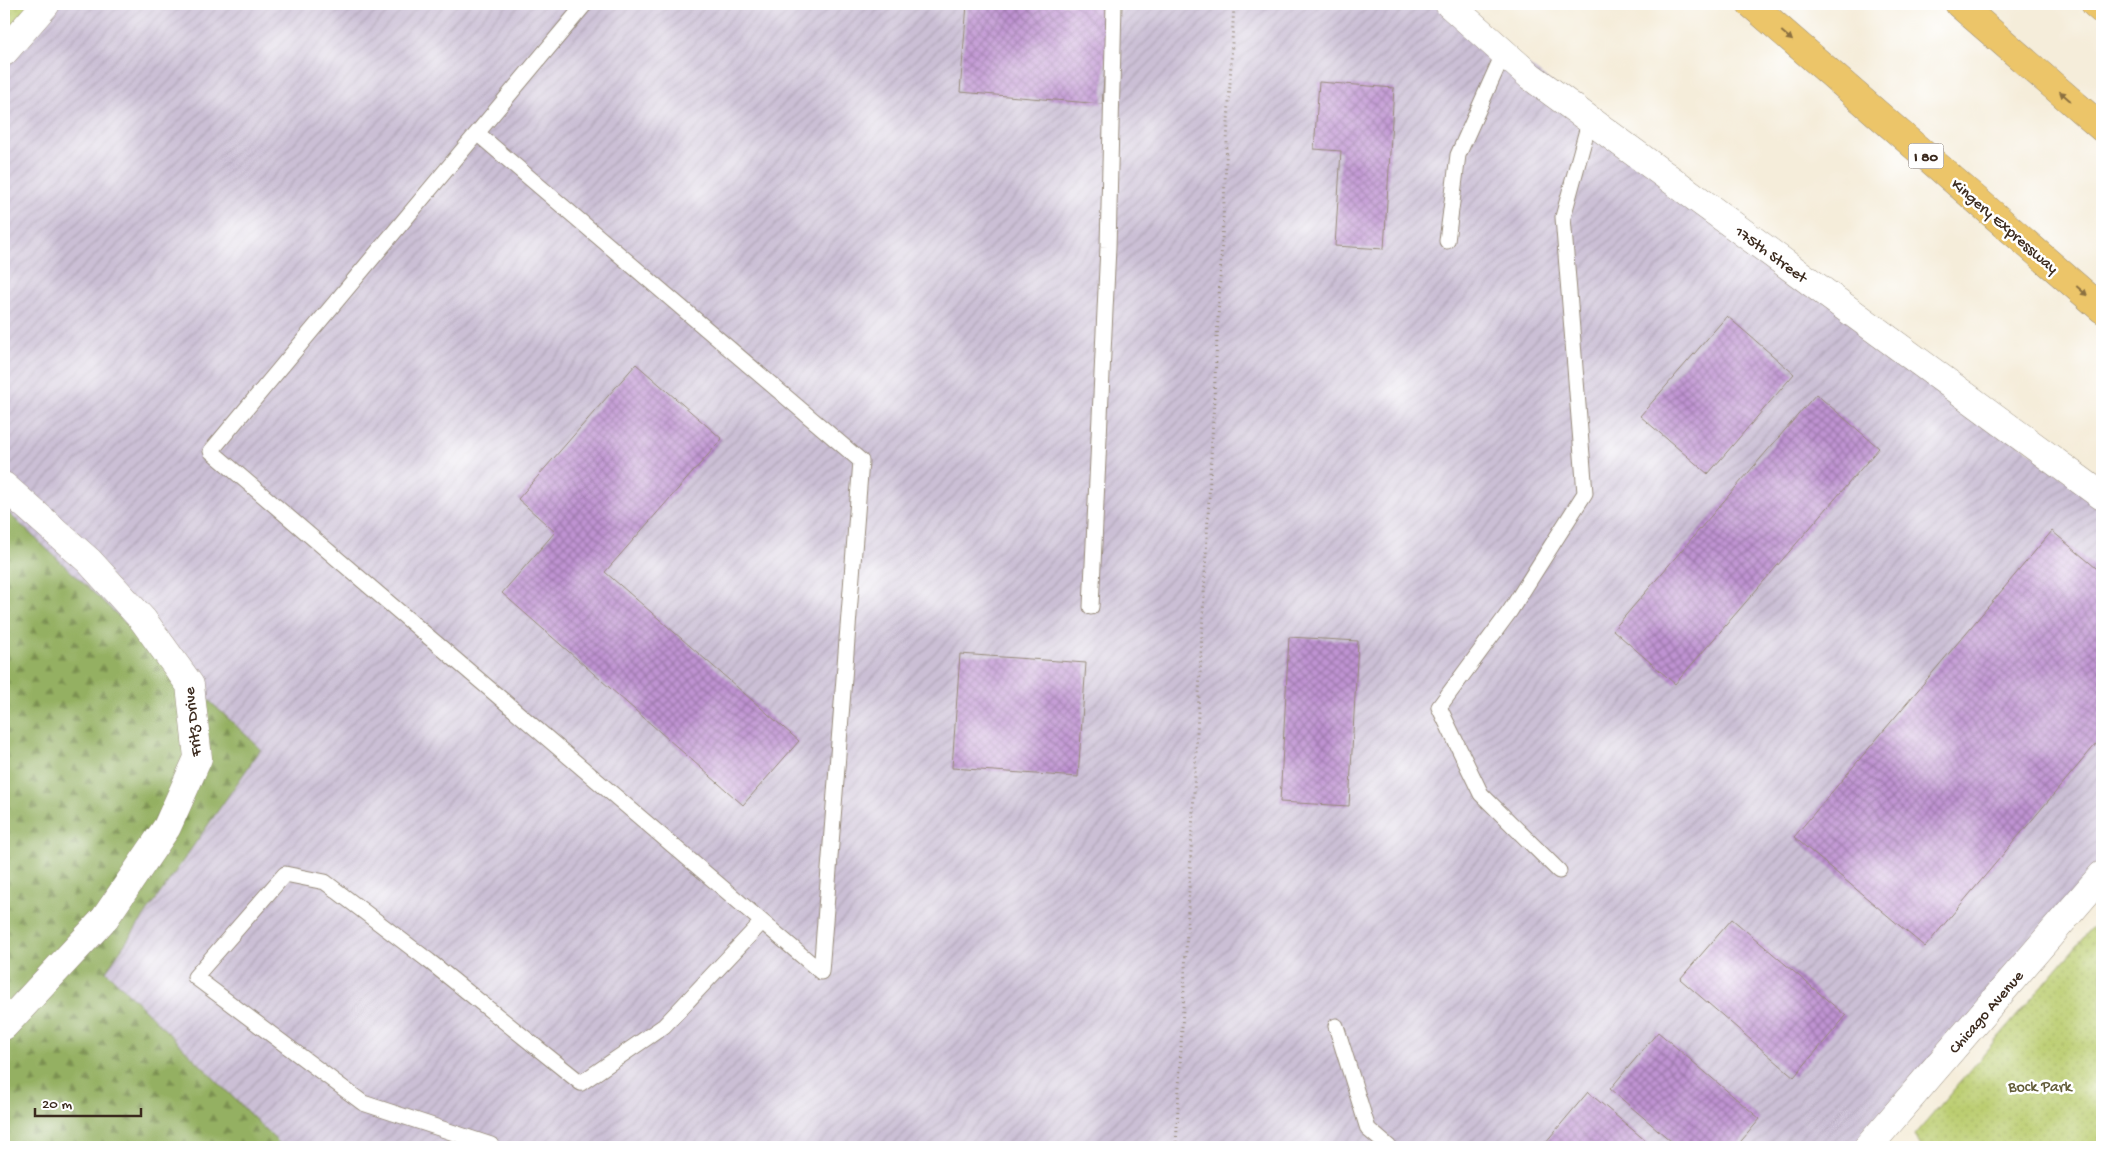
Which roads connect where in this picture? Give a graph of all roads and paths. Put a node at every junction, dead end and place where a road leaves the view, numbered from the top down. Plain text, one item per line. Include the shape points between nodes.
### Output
1 (46, 4) edge
2 (585, 4) edge
3 (1114, 4) edge
4 (1234, 4) edge
5 (1449, 4) edge
6 (1750, 4) edge
7 (1959, 4) edge
8 (2095, 4) edge
9 (2102, 10) edge
10 (4, 52) edge
11 (1504, 52) junction
12 (1590, 119) junction
13 (2102, 128) edge
14 (477, 133) junction
15 (1447, 241) dead end
16 (2102, 309) edge
17 (4, 486) edge
18 (2102, 496) edge
19 (1090, 607) dead end
20 (1558, 870) dead end
21 (2102, 875) edge
22 (762, 922) junction
23 (4, 1026) edge
24 (1336, 1026) dead end
25 (490, 1145) dead end
26 (1176, 1147) edge
27 (1389, 1147) edge
28 (1868, 1147) edge

1 - 10 street
2 - 14 lane
3 - 19 lane via 1108,247
4 - 26 path
5 - 11 street, 175th Street
6 -> 16 highway, Kingery Expressway / I 80
13 -> 7 highway
8 - 9 highway
11 - 12 street, 175th Street via 1530,76
11 - 15 lane via 1458,155
12 - 18 street, 175th Street
12 - 20 lane via 1564,217 1585,493 1510,611 1439,707 1481,794
14 - 22 lane via 861,461 821,972
14 - 22 lane via 211,451
17 - 23 street, Fritz Drive via 89,561 143,620 190,685 198,758 167,827 105,918
21 - 28 street, Chicago Avenue
22 - 25 lane via 664,1026 581,1083 430,961 325,882 285,874 195,977 362,1103
24 - 27 lane via 1368,1129

